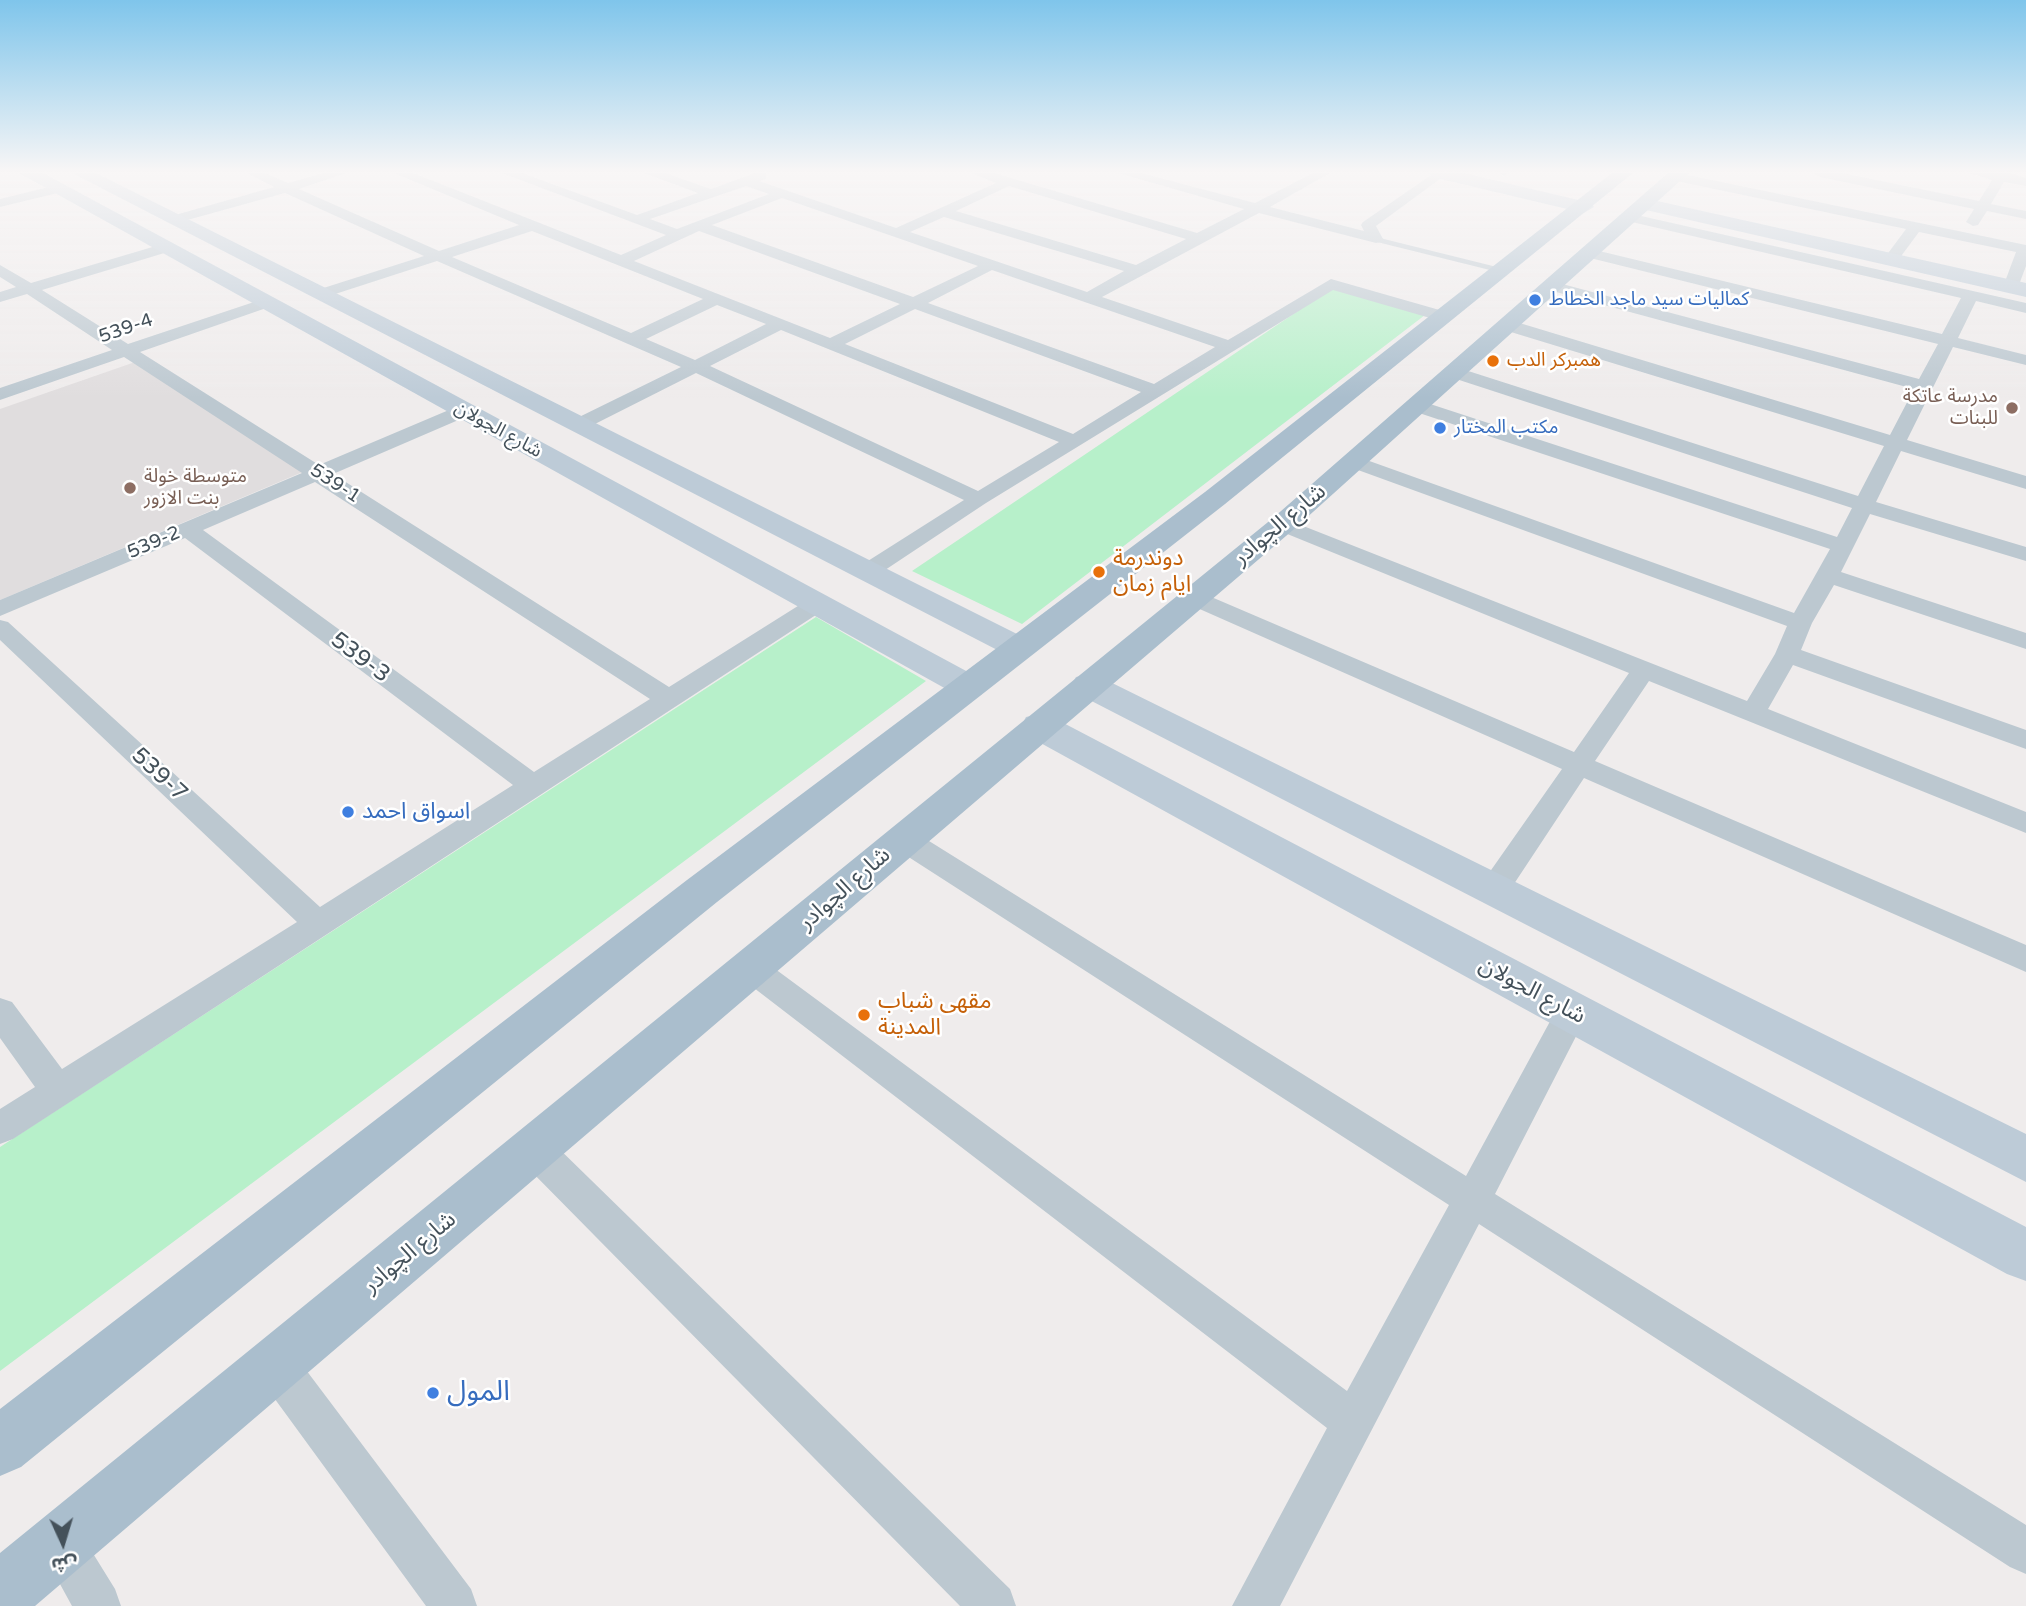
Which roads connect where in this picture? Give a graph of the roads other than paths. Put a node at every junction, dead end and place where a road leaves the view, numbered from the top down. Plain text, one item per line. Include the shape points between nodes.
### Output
1 (166, 248) joint
2 (229, 248) edge
3 (420, 248) edge
4 (467, 248) edge
5 (587, 248) edge
6 (651, 248) edge
7 (761, 248) edge
8 (941, 248) edge
9 (1064, 248) edge
10 (1180, 248) edge
11 (1399, 248) edge
12 (1540, 248) edge
13 (1590, 248) edge
14 (1797, 248) edge
15 (1836, 248) edge
16 (1900, 248) edge
17 (2025, 250) edge
18 (1587, 253) junction
19 (440, 257) junction
20 (1891, 260) junction
21 (620, 261) junction
22 (991, 265) junction
23 (0, 270) edge
24 (1137, 270) junction
25 (1488, 282) junction
26 (2018, 288) edge
27 (29, 289) junction
28 (320, 294) junction
29 (1971, 295) junction
30 (0, 297) edge
31 (1088, 298) junction
32 (717, 299) junction
33 (915, 302) junction
34 (265, 303) junction
35 (1529, 306) junction
36 (346, 307) junction
37 (2026, 308) edge
38 (1444, 317) junction
39 (301, 322) junction
40 (780, 324) junction
41 (631, 339) junction
42 (1948, 341) junction
43 (832, 344) junction
44 (1229, 346) junction
45 (126, 351) junction
46 (2026, 360) edge
47 (697, 367) junction
48 (1455, 373) junction
49 (1925, 386) junction
50 (1156, 391) junction
51 (0, 394) edge
52 (1417, 406) junction
53 (463, 411) junction
54 (578, 425) junction
55 (1074, 440) junction
56 (1896, 445) junction
57 (1354, 462) junction
58 (317, 473) junction
59 (2026, 483) edge
60 (979, 499) junction
61 (1864, 505) junction
62 (1283, 524) junction
63 (187, 529) junction
64 (1843, 546) junction
65 (2026, 554) edge
66 (868, 571) junction
67 (1828, 575) junction
68 (1194, 598) junction
69 (817, 604) junction
70 (0, 609) edge
71 (1800, 623) junction
72 (0, 627) edge
73 (2026, 641) edge
74 (1019, 648) junction
75 (1787, 654) junction
76 (1644, 669) junction
77 (1088, 685) junction
78 (969, 687) junction
79 (669, 699) junction
80 (1752, 712) junction
81 (1039, 726) junction
82 (2026, 740) edge
83 (1579, 764) junction
84 (533, 786) junction
85 (2026, 823) edge
86 (903, 839) junction
87 (1493, 891) junction
88 (319, 923) junction
89 (2026, 959) edge
90 (752, 969) junction
91 (0, 1012) edge
92 (1572, 1013) junction
93 (58, 1091) junction
94 (0, 1128) edge
95 (535, 1150) junction
96 (2026, 1159) edge
97 (1472, 1201) junction
98 (2026, 1255) edge
99 (275, 1365) junction
100 (1354, 1422) junction
101 (0, 1446) edge
102 (60, 1542) junction
103 (2026, 1551) edge
104 (0, 1594) edge
105 (99, 1606) edge
106 (454, 1606) edge
107 (993, 1606) edge
108 (1255, 1606) edge

1 - 27 street
1 - 34 street, شارع الجولان
2 - 28 street, شارع الجولان
3 - 19 street
4 - 19 street
5 - 21 street
6 - 21 street
7 - 33 street
8 - 22 street
9 - 24 street
10 - 24 street
11 - 25 lane
12 - 25 main road, شارع الچوادر
13 - 18 main road, شارع الچوادر
14 - 29 street
15 - 20 street
16 - 20 street
17 - 26 street
18 - 35 main road, شارع الچوادر
18 - 42 street
19 - 28 street
19 - 41 street
20 - 26 street
21 - 32 street
22 - 31 street
22 - 33 street
23 - 27 street, 539-1
24 - 31 street
25 - 35 main road
25 - 38 main road, شارع الچوادر
27 - 30 street
27 - 45 street, 539-1
28 - 36 street, شارع الجولان
29 - 37 street
29 - 42 street
31 - 44 street
32 - 40 street
32 - 41 street
33 - 43 street
33 - 50 street
34 - 39 street, شارع الجولان
34 - 45 street, 539-4
35 - 48 main road, شارع الچوادر
35 - 49 street
35 - 56 street
36 - 39 street
36 - 54 street, شارع الجولان
38 - 44 street via 1331,284
38 - 74 main road, شارع الچوادر
39 - 53 street, شارع الجولان
40 - 43 street
40 - 47 street
41 - 47 street
42 - 46 street
42 - 49 street
43 - 55 street
44 - 50 street
45 - 51 street, 539-4
45 - 58 street, 539-1
47 - 54 street
47 - 60 street
48 - 52 main road, شارع الچوادر
48 - 61 street
49 - 56 street
50 - 55 street
52 - 57 main road, شارع الچوادر
52 - 64 street
53 - 58 street, 539-2
53 - 69 street, شارع الجولان
54 - 66 street, شارع الجولان
55 - 60 street
56 - 59 street
56 - 61 street
57 - 62 main road, شارع الچوادر
57 - 71 street
58 - 63 street, 539-2
58 - 79 street, 539-1
60 - 66 street
61 - 64 street
61 - 65 street
62 - 68 main road, شارع الچوادر
62 - 76 street
63 - 70 street, 539-2
63 - 84 street, 539-3
64 - 67 street
66 - 69 street
66 - 74 street, شارع الجولان
67 - 71 street
67 - 73 street
68 - 77 main road, شارع الچوادر
68 - 83 street
69 - 78 street, شارع الجولان
69 - 79 street
71 - 75 street
72 - 88 street, 539-7
74 - 78 main road, شارع الچوادر
75 - 80 street
75 - 82 street
76 - 80 street
76 - 83 street
77 - 81 main road, شارع الچوادر
77 - 87 street
78 - 101 main road, شارع الچوادر via 702,891
79 - 84 street
80 - 85 street
81 - 86 main road, شارع الچوادر
81 - 92 street, شارع الجولان
83 - 87 street
83 - 89 street
84 - 88 street
86 - 90 main road, شارع الچوادر
86 - 97 street
87 - 96 street
88 - 93 street
90 - 95 main road, شارع الچوادر
90 - 100 street
91 - 93 street
92 - 97 street
92 - 98 street, شارع الجولان
93 - 94 street
95 - 99 main road, شارع الچوادر
95 - 107 street
97 - 100 street
97 - 103 street
99 - 102 main road, شارع الچوادر
99 - 106 street
100 - 108 street
102 - 104 main road, شارع الچوادر
102 - 105 street

